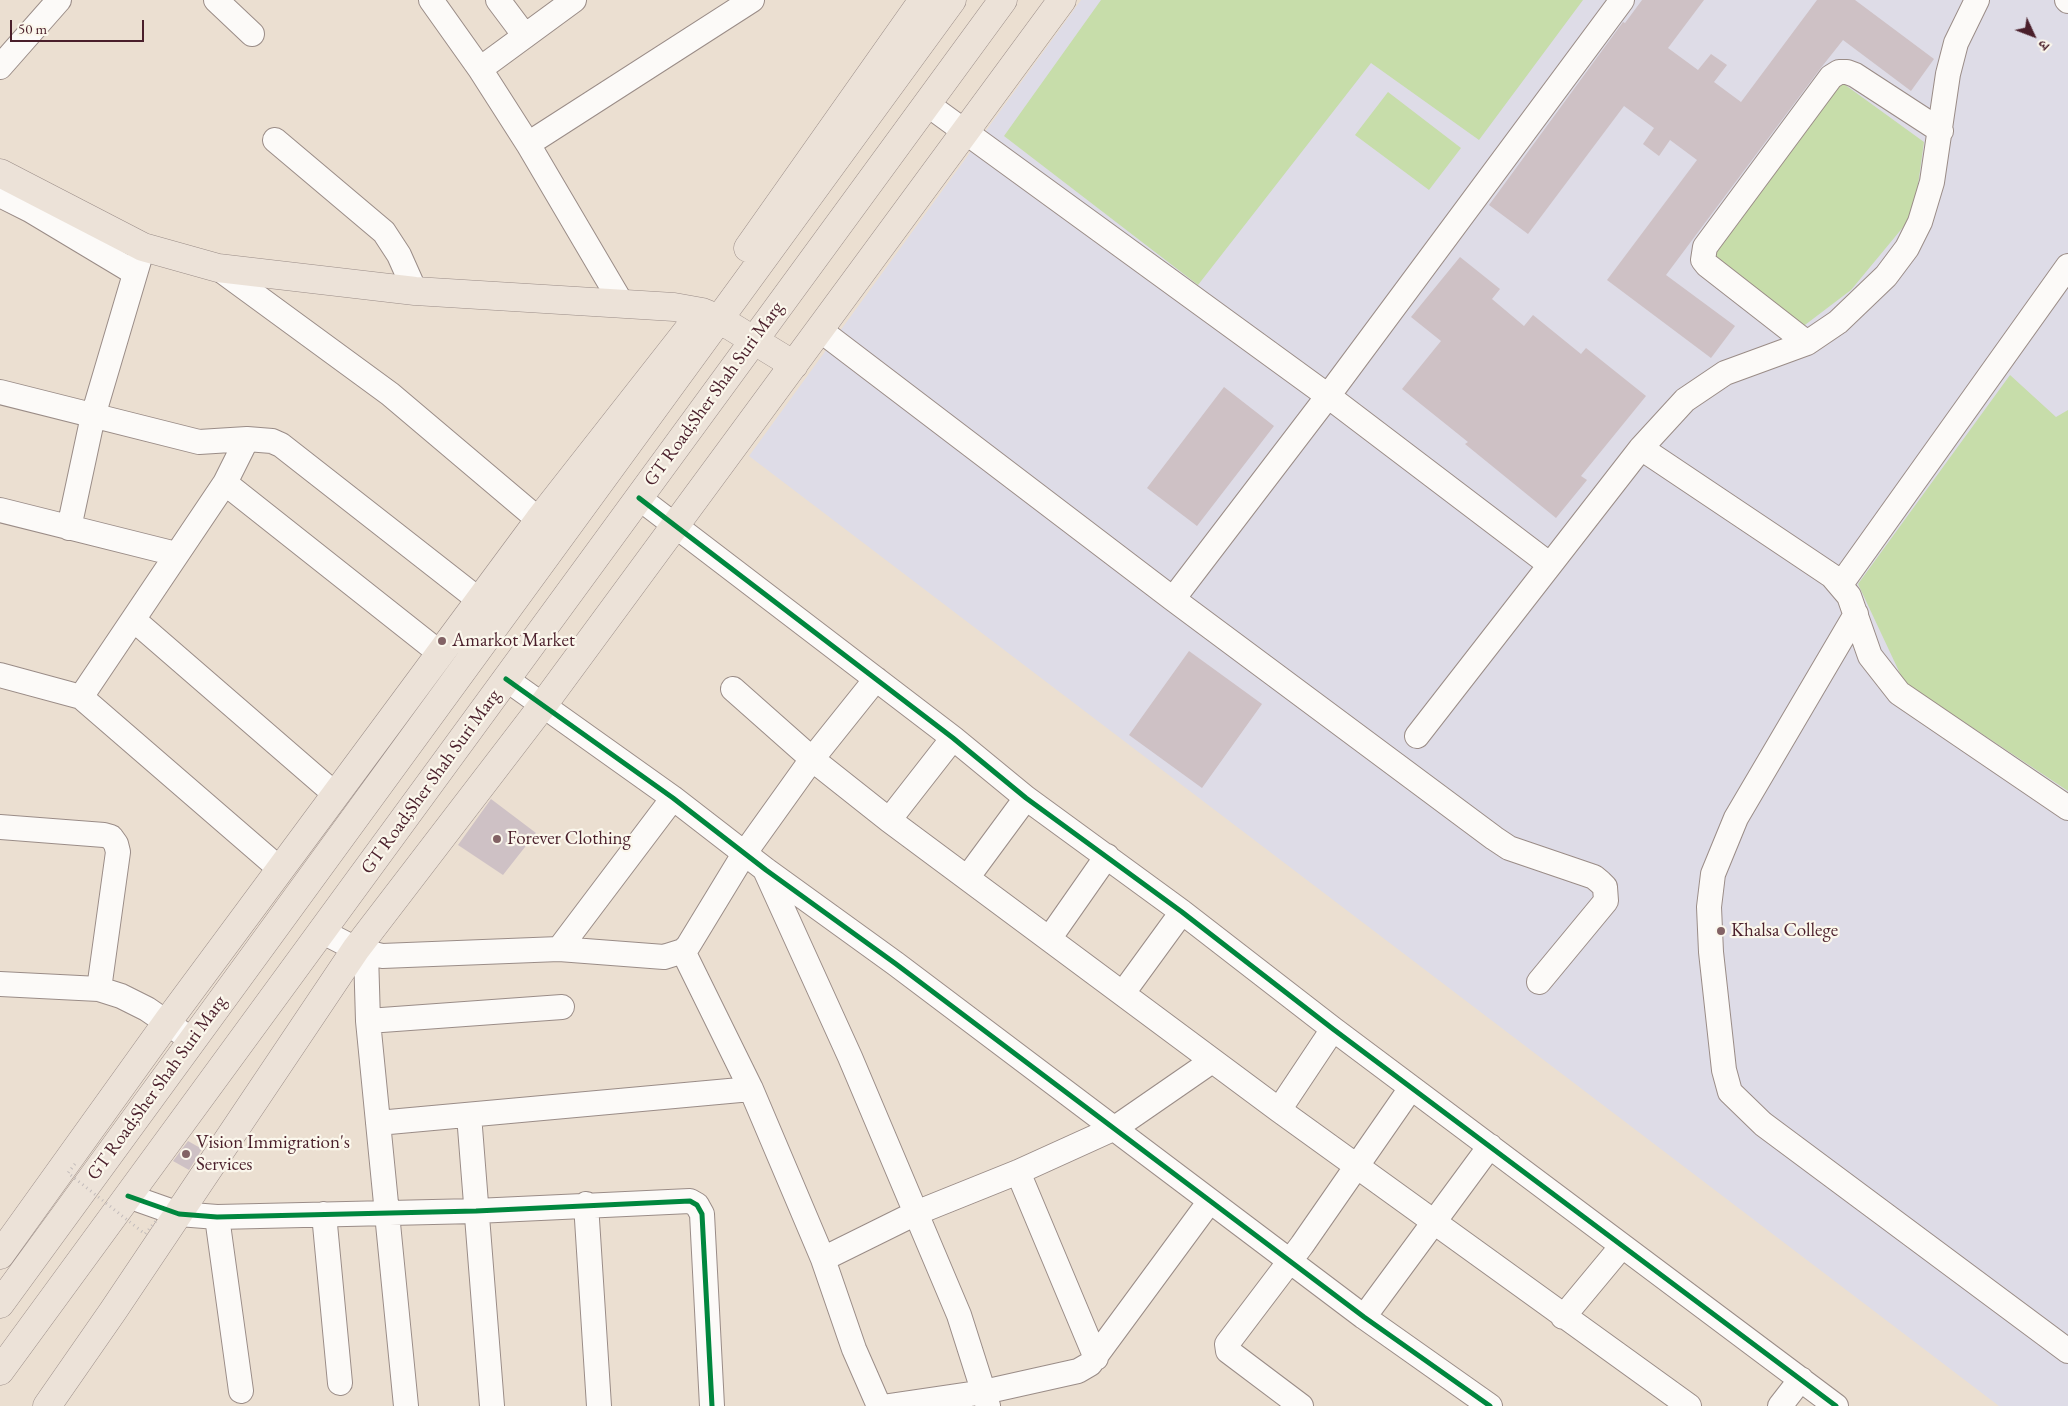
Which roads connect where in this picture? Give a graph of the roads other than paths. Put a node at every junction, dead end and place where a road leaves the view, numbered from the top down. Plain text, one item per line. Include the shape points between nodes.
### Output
1 (59, 0) edge
2 (216, 0) edge
3 (431, 0) edge
4 (498, 0) edge
5 (574, 0) edge
6 (752, 0) edge
7 (923, 0) edge
8 (952, 0) edge
9 (1003, 0) edge
10 (1062, 0) edge
11 (1622, 0) edge
12 (1977, 0) edge
13 (252, 34) dead end
14 (525, 36) junction
15 (0, 67) edge
16 (480, 69) junction
17 (927, 104) junction
18 (1941, 131) junction
19 (965, 132) junction
20 (275, 140) dead end
21 (528, 144) junction
22 (0, 173) edge
23 (0, 195) edge
24 (143, 247) junction
25 (2068, 266) edge
26 (218, 268) junction
27 (135, 273) junction
28 (415, 291) junction
29 (621, 302) junction
30 (710, 315) junction
31 (820, 330) junction
32 (753, 339) junction
33 (1807, 343) junction
34 (794, 365) junction
35 (0, 392) edge
36 (1328, 396) junction
37 (92, 416) junction
38 (247, 439) junction
39 (1641, 448) junction
40 (225, 483) junction
41 (638, 498) junction
42 (0, 510) edge
43 (538, 520) junction
44 (676, 525) junction
45 (69, 528) junction
46 (176, 554) junction
47 (1549, 564) junction
48 (1841, 584) junction
49 (1173, 599) junction
50 (479, 600) junction
51 (1856, 614) junction
52 (134, 620) junction
53 (441, 654) junction
54 (0, 675) edge
55 (506, 679) junction
56 (876, 679) junction
57 (733, 689) dead end
58 (81, 697) junction
59 (543, 705) junction
60 (1417, 736) dead end
61 (953, 738) junction
62 (812, 759) junction
63 (336, 795) junction
64 (673, 798) junction
65 (1026, 798) junction
66 (2068, 808) edge
67 (889, 820) junction
68 (0, 827) edge
69 (744, 854) junction
70 (1106, 856) junction
71 (281, 870) junction
72 (766, 870) junction
73 (967, 878) junction
74 (1182, 912) junction
75 (321, 931) junction
76 (1049, 939) junction
77 (559, 949) junction
78 (361, 951) junction
79 (683, 951) junction
80 (1539, 982) dead end
81 (0, 984) edge
82 (99, 989) junction
83 (1123, 993) junction
84 (562, 1007) dead end
85 (368, 1021) junction
86 (168, 1022) junction
87 (1333, 1028) junction
88 (192, 1040) junction
89 (1212, 1061) junction
90 (1411, 1088) junction
91 (751, 1089) junction
92 (1279, 1110) junction
93 (469, 1115) junction
94 (378, 1123) junction
95 (1115, 1128) junction
96 (1490, 1146) junction
97 (1358, 1165) junction
98 (1018, 1172) junction
99 (128, 1196) junction
100 (1210, 1201) junction
101 (586, 1204) junction
102 (476, 1211) junction
103 (387, 1213) junction
104 (916, 1213) junction
105 (324, 1214) junction
106 (167, 1217) junction
107 (217, 1217) junction
108 (1435, 1221) junction
109 (1622, 1246) junction
110 (0, 1255) edge
111 (823, 1259) junction
112 (1291, 1261) junction
113 (0, 1304) edge
114 (1364, 1317) junction
115 (1562, 1317) junction
116 (2068, 1351) edge
117 (1096, 1358) junction
118 (0, 1371) edge
119 (1800, 1380) junction
120 (340, 1383) dead end
121 (240, 1390) dead end
122 (986, 1399) edge
123 (48, 1406) edge
124 (406, 1406) edge
125 (492, 1406) edge
126 (599, 1406) edge
127 (712, 1406) edge
128 (879, 1406) edge
129 (889, 1406) edge
130 (1301, 1406) edge
131 (1490, 1406) edge
132 (1689, 1406) edge
133 (1780, 1406) edge
134 (1836, 1406) edge

1 - 15 street
2 - 13 street
3 - 16 street
4 - 14 street
5 - 14 street
6 - 21 street
7 - 30 main road
8 - 30 main road, GT Road;Sher Shah Suri Marg
9 - 17 main road, GT Road;Sher Shah Suri Marg
10 - 19 main road
11 - 36 street
12 - 18 street via 1956,43 1948,74
14 - 16 street
16 - 21 street
17 - 19 street
17 - 32 main road, GT Road;Sher Shah Suri Marg
18 - 33 street via 1928,197 1907,248 1868,295 1838,322
18 - 33 street via 1855,75 1839,72 1831,77 1704,246 1702,260 1707,265
19 - 31 main road
19 - 36 street
20 - 28 street via 384,232
21 - 29 street
22 - 24 main road
23 - 27 street
24 - 26 main road
24 - 27 street
25 - 48 street
26 - 28 main road
26 - 43 street via 390,394
27 - 37 street
28 - 29 main road
29 - 30 main road via 674,307
30 - 32 main road
30 - 43 main road
30 - 88 main road, GT Road;Sher Shah Suri Marg via 362,810
31 - 34 main road
31 - 49 street
32 - 34 main road
32 - 41 main road, GT Road;Sher Shah Suri Marg
33 - 39 street via 1725,372 1686,400
34 - 44 main road
35 - 37 street
36 - 47 street
36 - 49 street
37 - 38 street via 199,442
37 - 45 street
38 - 40 street
38 - 50 street via 272,441 292,451
39 - 47 street
39 - 48 street
40 - 46 street
40 - 53 street
41 - 44 street
41 - 55 main road, GT Road;Sher Shah Suri Marg
42 - 45 street
43 - 50 main road
44 - 56 street
44 - 59 main road
45 - 46 street
46 - 52 street
47 - 60 street
48 - 51 street
49 - 80 street via 1509,848 1594,877 1605,887 1606,901
50 - 53 main road
51 - 66 street via 1870,656 1899,694
51 - 116 street via 1736,818 1713,874 1709,907 1710,952 1724,1070 1730,1092 1763,1124
52 - 58 street
52 - 63 street
53 - 63 main road
54 - 58 street
55 - 59 street
55 - 75 main road, GT Road;Sher Shah Suri Marg
56 - 61 street
56 - 62 street
57 - 62 street
58 - 71 street
59 - 64 street
59 - 78 main road
61 - 65 street
61 - 67 street
62 - 67 street
62 - 69 street
63 - 71 main road
64 - 69 street
64 - 77 street
65 - 70 street
65 - 73 street
67 - 73 street
68 - 82 street via 104,834 116,844 118,852
69 - 72 street
69 - 79 street
70 - 74 street
70 - 76 street
71 - 86 main road
72 - 95 street
72 - 104 street
73 - 76 street
74 - 83 street
74 - 87 street
75 - 78 street
75 - 99 main road, GT Road;Sher Shah Suri Marg
76 - 83 street
77 - 78 street via 391,956
77 - 79 street via 664,957
78 - 85 street
78 - 106 main road
79 - 91 street
81 - 82 street
82 - 86 street via 121,996
83 - 89 street
84 - 85 street
85 - 94 street
86 - 88 street
86 - 110 main road
87 - 90 street
87 - 92 street
88 - 113 main road, GT Road;Sher Shah Suri Marg
89 - 92 street
89 - 95 street
90 - 96 street
90 - 97 street
91 - 93 street
91 - 111 street
92 - 97 street
93 - 94 street
93 - 102 street
94 - 103 street
95 - 98 street
95 - 100 street
96 - 108 street
96 - 109 street
97 - 108 street
97 - 112 street
98 - 104 street
98 - 117 street
99 - 106 street
99 - 118 main road, GT Road;Sher Shah Suri Marg
100 - 112 street
100 - 117 street
101 - 102 street
101 - 126 street
101 - 127 street via 690,1201 700,1209
102 - 103 street
102 - 125 street
103 - 105 street
103 - 124 street
104 - 111 street
104 - 122 street via 959,1315
105 - 107 street
105 - 120 street
106 - 107 street
106 - 123 main road
107 - 121 street
108 - 114 street
108 - 115 street
109 - 115 street
109 - 119 street
111 - 128 street via 854,1349
112 - 114 street
112 - 130 street via 1227,1344 1228,1351
114 - 131 street
115 - 132 street
117 - 122 street via 1078,1371
119 - 133 street
119 - 134 street
122 - 129 street

